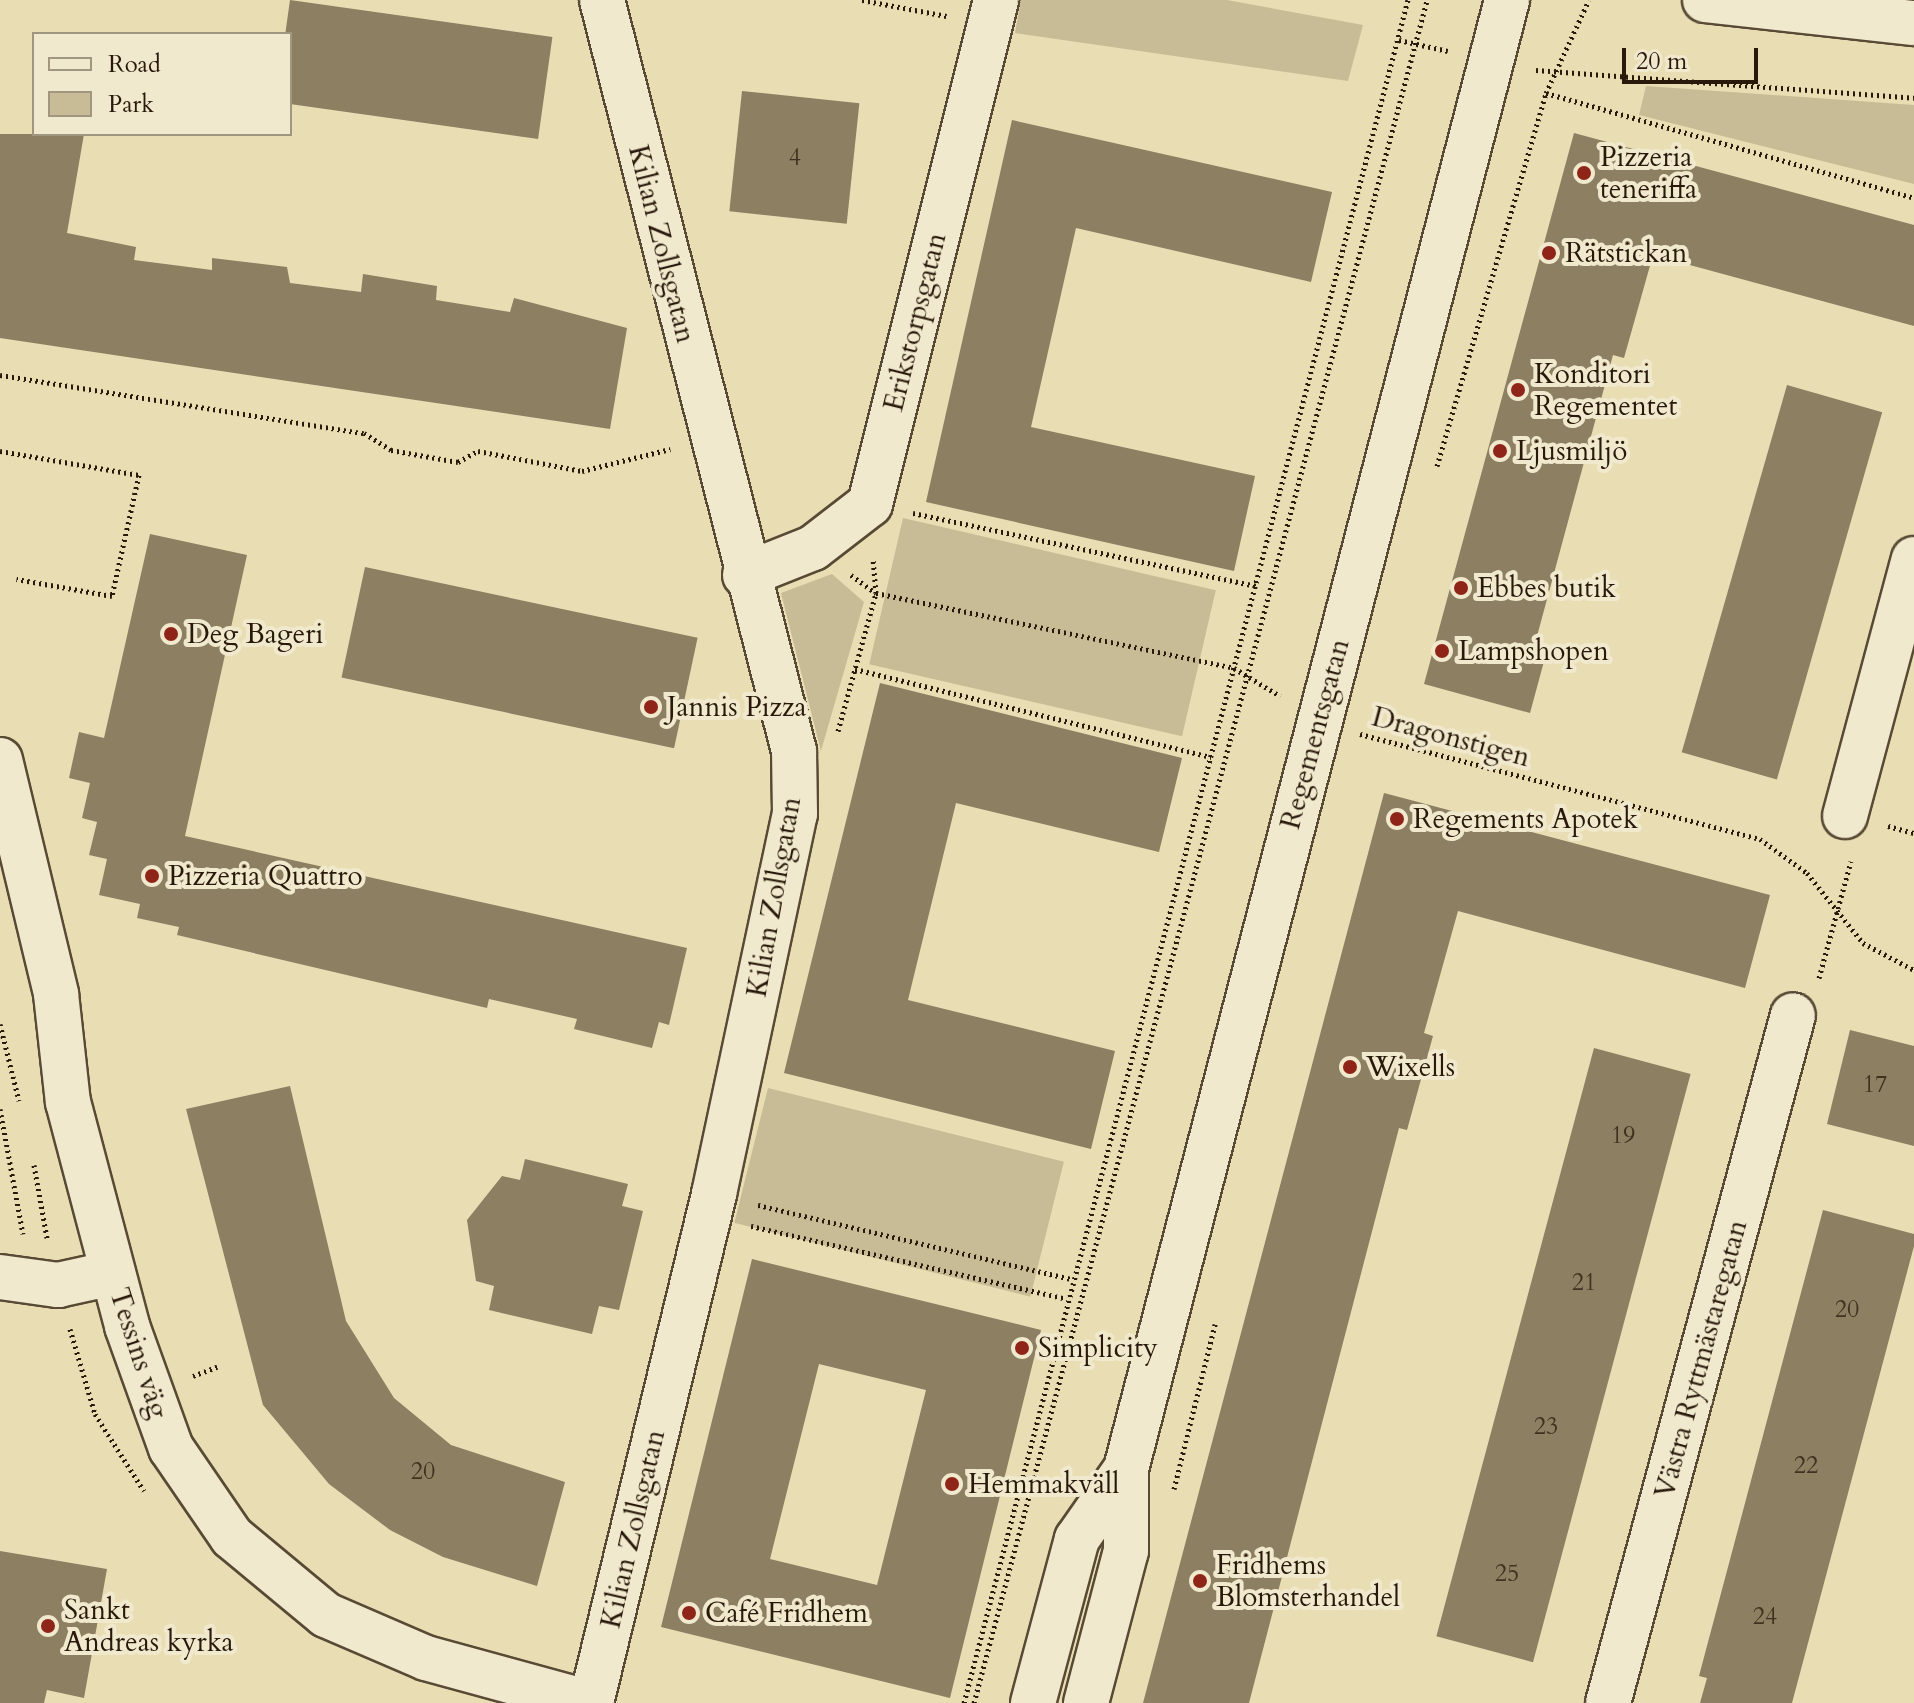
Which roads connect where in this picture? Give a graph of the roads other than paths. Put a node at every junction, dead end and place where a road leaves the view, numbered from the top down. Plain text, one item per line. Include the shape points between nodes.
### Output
1 (602, 0) edge
2 (1507, 0) edge
3 (1705, 0) edge
4 (993, 12) edge
5 (1914, 23) edge
6 (1914, 559) edge
7 (745, 575) junction
8 (0, 760) edge
9 (1845, 816) road end
10 (1793, 1015) road end
11 (113, 1273) junction
12 (16, 1279) edge
13 (1126, 1469) junction
14 (591, 1703) edge
15 (1033, 1703) edge
16 (1086, 1703) edge
17 (1608, 1703) edge

1 - 7 street, Kilian Zollsgatan
2 - 13 street, Regementsgatan
3 - 5 street
4 - 7 street, Erikstorpsgatan via 870,504 813,548
6 - 9 street
7 - 14 street, Kilian Zollsgatan via 794,751 795,814 710,1205
8 - 11 street, Tessins väg via 56,994 68,1102
10 - 17 street, Västra Ryttmästaregatan
11 - 12 street via 58,1285
11 - 14 street, Tessins väg via 171,1448 211,1510 269,1574 363,1635
13 - 15 street, Regementsgatan via 1077,1539
13 - 16 street, Regementsgatan via 1126,1551

